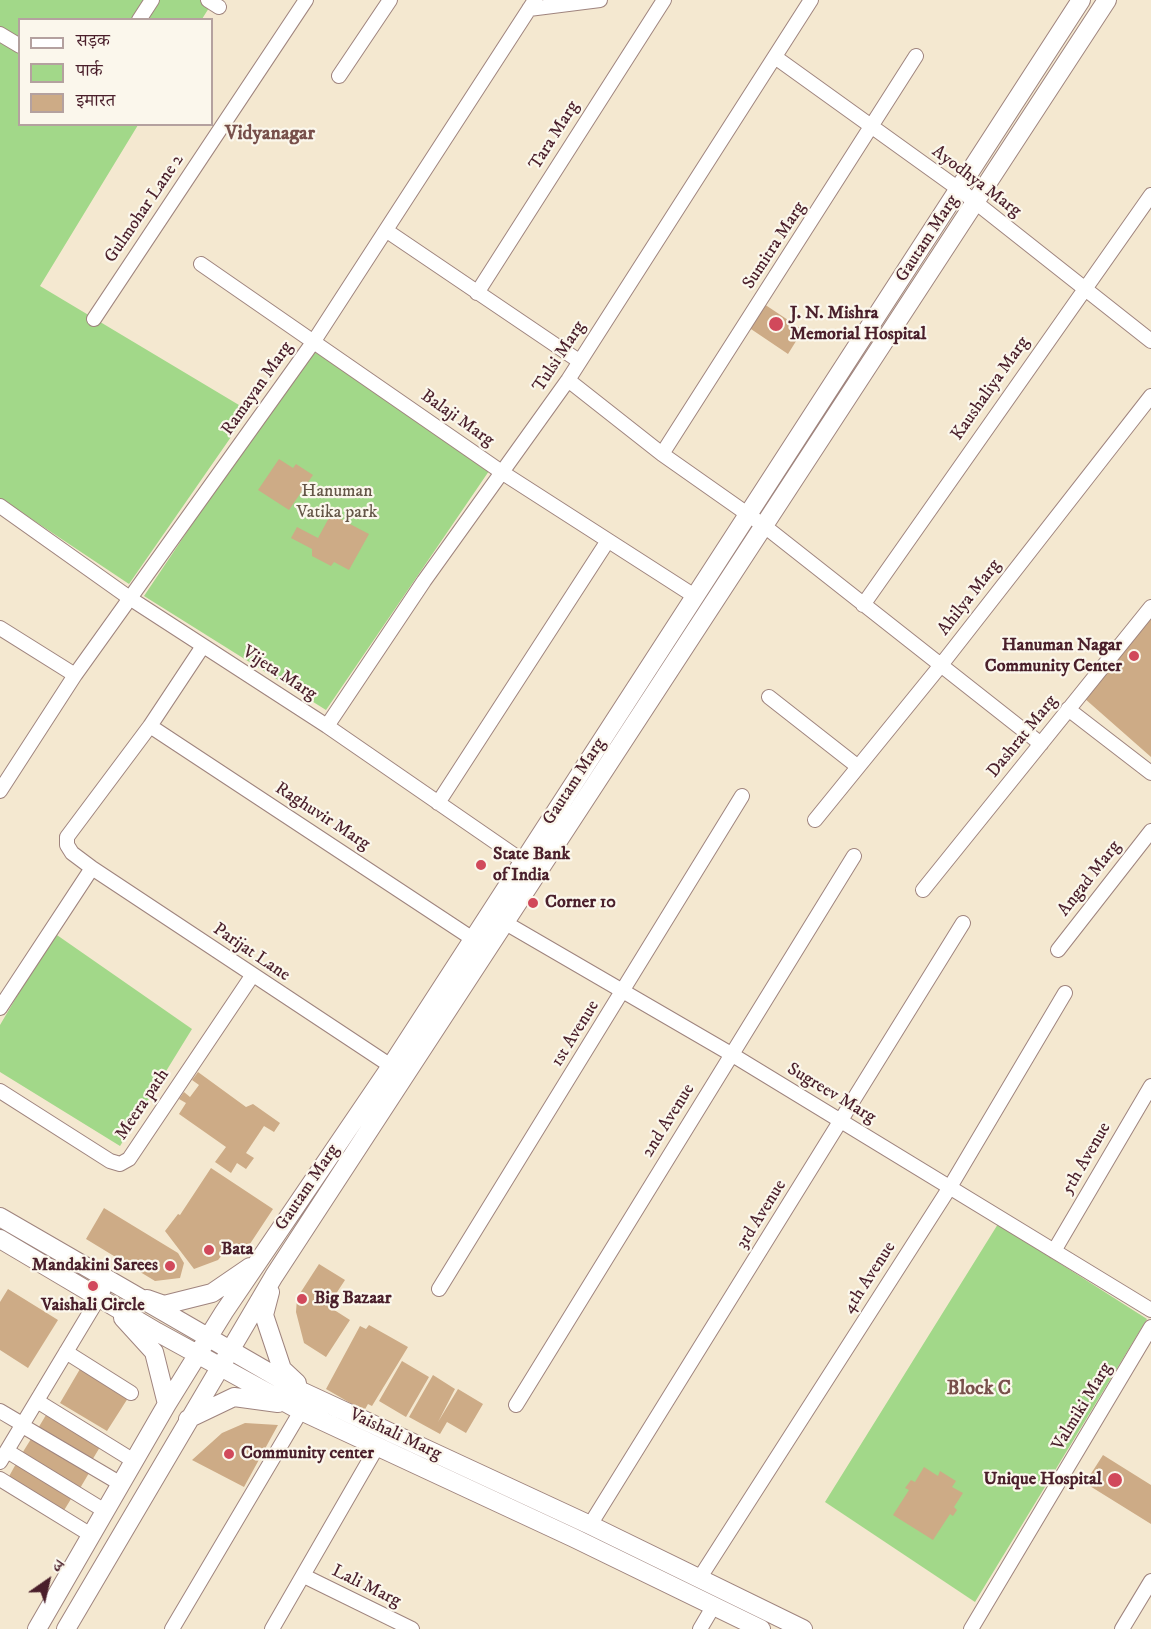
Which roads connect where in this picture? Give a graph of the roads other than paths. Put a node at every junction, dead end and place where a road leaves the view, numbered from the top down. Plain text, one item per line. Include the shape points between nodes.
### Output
1 (152, 0) edge
2 (306, 0) edge
3 (390, 0) edge
4 (600, 0) edge
5 (664, 0) edge
6 (811, 0) edge
7 (1081, 0) edge
8 (1107, 0) edge
9 (532, 5) edge
10 (140, 18) edge
11 (0, 34) edge
12 (18, 45) edge
13 (916, 56) dead end
14 (775, 57) junction
15 (339, 76) dead end
16 (873, 127) junction
17 (967, 195) junction
18 (1151, 195) edge
19 (387, 231) junction
20 (201, 264) dead end
21 (1083, 290) junction
22 (477, 293) junction
23 (94, 319) dead end
24 (1151, 341) edge
25 (314, 342) junction
26 (579, 361) junction
27 (568, 380) junction
28 (1151, 396) edge
29 (662, 454) junction
30 (503, 473) junction
31 (0, 506) edge
32 (756, 520) junction
33 (608, 542) junction
34 (696, 597) junction
35 (131, 599) junction
36 (863, 604) junction
37 (1151, 607) edge
38 (0, 628) edge
39 (202, 646) junction
40 (941, 665) junction
41 (75, 675) junction
42 (769, 697) dead end
43 (1068, 709) junction
44 (150, 726) junction
45 (327, 726) junction
46 (1041, 744) junction
47 (857, 766) junction
48 (1151, 773) edge
49 (3, 782) edge
50 (742, 796) dead end
51 (438, 803) junction
52 (815, 820) dead end
53 (1151, 831) edge
54 (854, 856) dead end
55 (531, 867) junction
56 (92, 868) junction
57 (923, 890) dead end
58 (498, 918) junction
59 (963, 923) dead end
60 (473, 939) junction
61 (1058, 950) dead end
62 (252, 976) junction
63 (622, 993) junction
64 (1065, 993) dead end
65 (0, 1008) edge
66 (731, 1054) junction
67 (391, 1066) junction
68 (1151, 1086) edge
69 (0, 1091) edge
70 (842, 1121) junction
71 (950, 1187) junction
72 (0, 1217) edge
73 (0, 1239) edge
74 (1054, 1251) junction
75 (256, 1263) junction
76 (273, 1276) junction
77 (116, 1286) junction
78 (439, 1289) dead end
79 (106, 1302) junction
80 (1151, 1310) edge
81 (1151, 1327) edge
82 (202, 1347) junction
83 (66, 1352) junction
84 (223, 1359) junction
85 (132, 1393) dead end
86 (37, 1401) junction
87 (167, 1404) junction
88 (300, 1404) junction
89 (516, 1405) dead end
90 (0, 1411) edge
91 (188, 1419) junction
92 (22, 1425) junction
93 (385, 1430) junction
94 (377, 1447) junction
95 (3, 1457) edge
96 (134, 1461) junction
97 (0, 1479) edge
98 (121, 1484) junction
99 (105, 1511) junction
100 (590, 1525) junction
101 (88, 1541) junction
102 (108, 1557) junction
103 (304, 1576) junction
104 (699, 1579) junction
105 (1151, 1581) edge
106 (722, 1590) junction
107 (713, 1607) junction
108 (402, 1627) edge
109 (37, 1629) edge
110 (66, 1629) edge
111 (172, 1629) edge
112 (272, 1629) edge
113 (700, 1629) edge
114 (760, 1629) edge
115 (803, 1629) edge
116 (971, 1629) edge
117 (1122, 1629) edge

1 - 10 street
2 - 23 street, Gulmohar Lane 2
3 - 15 street
4 - 9 street
5 - 22 street, Tara Marg
6 - 14 street, Tulsi Marg
7 - 17 street, Gautam Marg
8 - 17 street, Gautam Marg
9 - 19 street, Ramayan Marg
11 - 12 street
13 - 16 street, Sumitra Marg
14 - 16 street, Ayodhya Marg
14 - 26 street, Tulsi Marg
16 - 17 street, Ayodhya Marg
16 - 29 street, Sumitra Marg
17 - 21 street, Ayodhya Marg
17 - 32 street, Gautam Marg
18 - 21 street, Kaushaliya Marg
19 - 22 street
19 - 25 street, Ramayan Marg
20 - 25 street, Balaji Marg
21 - 24 street, Ayodhya Marg
21 - 36 street, Kaushaliya Marg
22 - 26 street
25 - 30 street, Balaji Marg
25 - 35 street, Ramayan Marg
26 - 27 street, Tulsi Marg
27 - 29 street
27 - 30 street, Tulsi Marg
28 - 40 street, Ahilya Marg
29 - 32 street
30 - 33 street, Balaji Marg
30 - 45 street, Tulsi Marg via 424,581
31 - 35 street, Vijeta Marg
32 - 34 street, Gautam Marg
32 - 36 street
32 - 55 street, Gautam Marg
33 - 34 street, Balaji Marg
33 - 51 street
34 - 55 street, Gautam Marg
35 - 39 street, Vijeta Marg
35 - 41 street, Ramayan Marg
36 - 40 street
37 - 43 street, Dashrat Marg
38 - 41 street
39 - 44 street
39 - 45 street, Vijeta Marg
40 - 46 street
40 - 47 street, Ahilya Marg
41 - 49 street, Ramayan Marg
42 - 47 street
43 - 46 street, Dashrat Marg
43 - 48 street
44 - 56 street, Parijat Lane via 68,837 72,853
44 - 60 street, Raghuvir Marg
45 - 51 street, Vijeta Marg
46 - 57 street, Dashrat Marg
47 - 52 street, Ahilya Marg
50 - 63 street, 1st Avenue
51 - 55 street, Vijeta Marg
53 - 61 street, Angad Marg
54 - 66 street, 2nd Avenue
55 - 58 street, Gautam Marg
56 - 62 street, Parijat Lane
56 - 65 street
58 - 60 street, Gautam Marg
58 - 63 street, Sugreev Marg
58 - 76 street, Gautam Marg
59 - 70 street, 3rd Avenue
60 - 67 street, Gautam Marg
62 - 67 street, Parijat Lane
62 - 69 street, Meera path via 129,1159 120,1164
63 - 66 street, Sugreev Marg
63 - 78 street, 1st Avenue
64 - 71 street, 4th Avenue
66 - 70 street, Sugreev Marg
66 - 89 street, 2nd Avenue
67 - 75 street, Gautam Marg
68 - 74 street, 5th Avenue
70 - 71 street, Sugreev Marg
70 - 100 street, 3rd Avenue
71 - 74 street, Sugreev Marg
71 - 104 street, 4th Avenue
72 - 77 street, Vaishali Marg
73 - 79 street, Vaishali Marg
74 - 80 street, Sugreev Marg
75 - 77 street via 212,1293 164,1305
75 - 82 street, Gautam Marg
76 - 84 street, Gautam Marg
76 - 88 street via 264,1315 282,1369
77 - 79 street
77 - 82 street, Vaishali Marg
79 - 82 street, Vaishali Marg
79 - 83 street
79 - 87 street via 154,1352
81 - 116 street, Valmiki Marg
82 - 84 street, Vaishali Marg
82 - 87 street, Gautam Marg
83 - 85 street
83 - 86 street
84 - 88 street, Vaishali Marg
84 - 91 street, Gautam Marg
86 - 92 street
86 - 96 street
87 - 96 street, Gautam Marg
88 - 91 street via 234,1397
88 - 93 street, Vaishali Marg
88 - 94 street, Vaishali Marg
88 - 111 street
90 - 92 street
91 - 102 street
92 - 95 street
92 - 98 street
93 - 94 street
93 - 100 street, Vaishali Marg
94 - 103 street
94 - 107 street, Vaishali Marg
95 - 99 street
96 - 98 street, Gautam Marg
97 - 101 street
98 - 99 street, Gautam Marg
99 - 101 street, Gautam Marg
100 - 104 street, Vaishali Marg
101 - 102 street
101 - 109 street, Gautam Marg
102 - 110 street
103 - 108 street, Lali Marg
103 - 112 street
104 - 106 street, Vaishali Marg
105 - 117 street
106 - 107 street
106 - 115 street, Vaishali Marg
107 - 113 street
107 - 114 street, Vaishali Marg

